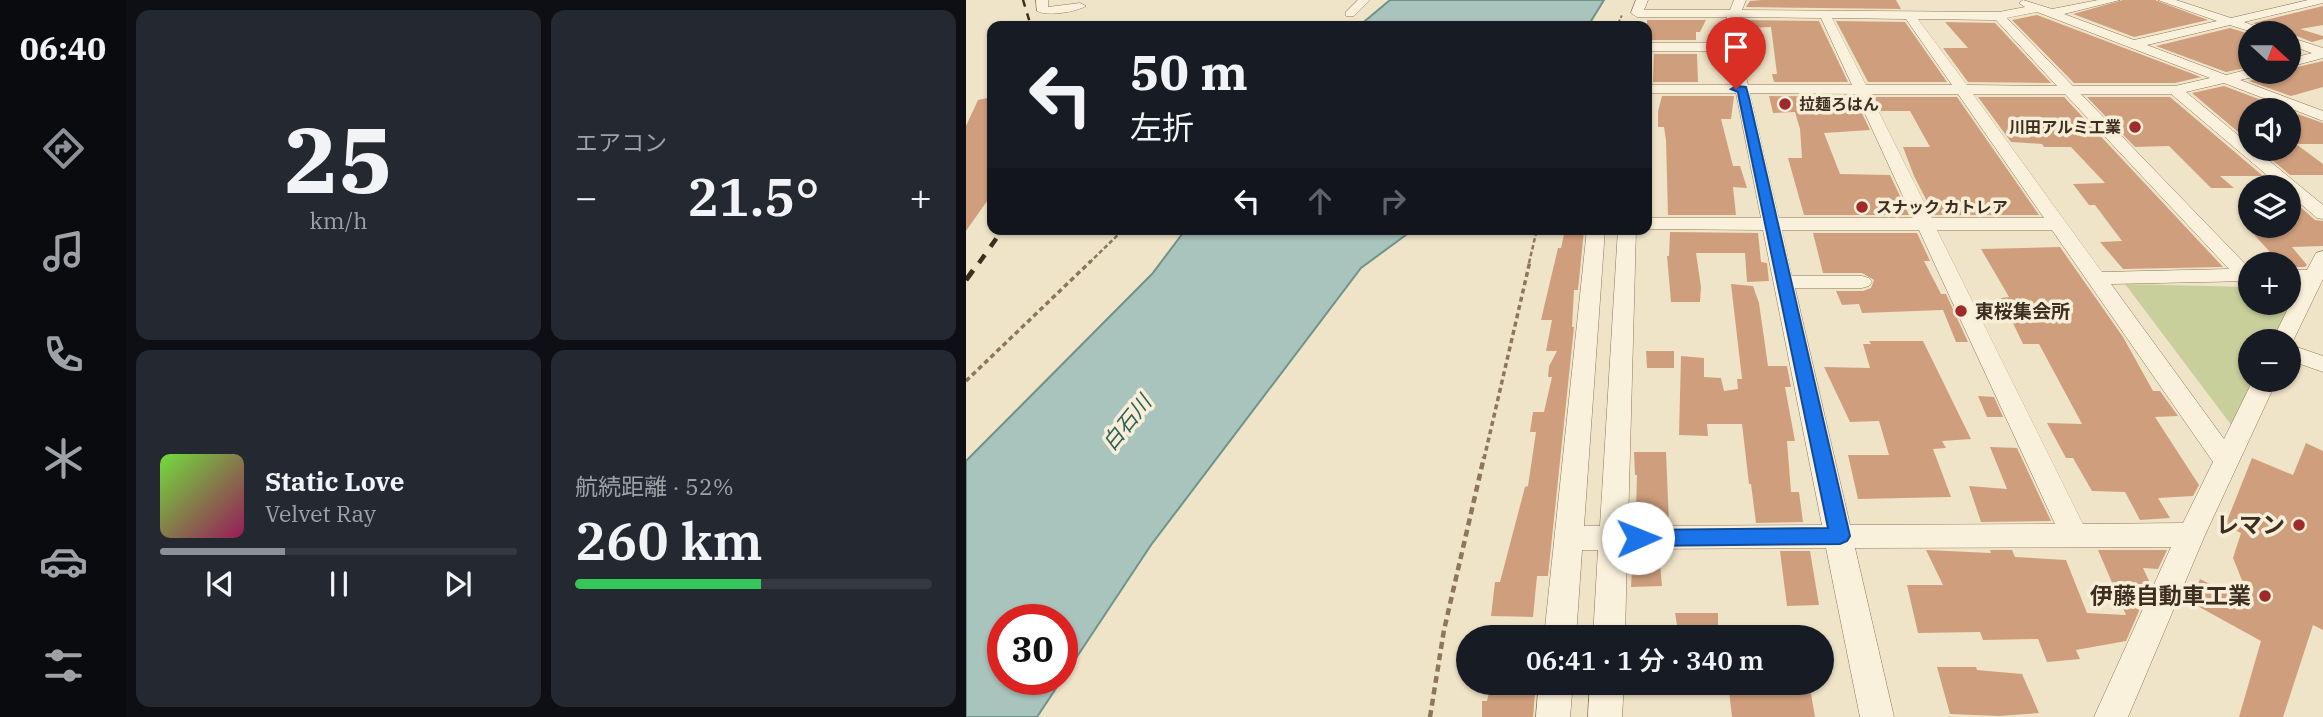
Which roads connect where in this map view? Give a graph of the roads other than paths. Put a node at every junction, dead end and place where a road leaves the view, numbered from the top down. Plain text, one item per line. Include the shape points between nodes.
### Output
1 (1042, 0) edge
2 (1364, 0) edge
3 (1642, 0) edge
4 (1848, 0) edge
5 (2018, 0) edge
6 (2114, 0) edge
7 (2164, 0) edge
8 (2323, 0) edge
9 (1080, 6) dead end
10 (1736, 8) edge
11 (2038, 8) junction
12 (1350, 13) dead end
13 (1637, 13) junction
14 (2052, 13) junction
15 (1825, 15) junction
16 (1856, 15) junction
17 (1910, 16) junction
18 (1999, 16) junction
19 (1633, 21) edge
20 (2230, 21) junction
21 (2238, 24) edge
22 (2134, 44) junction
23 (2301, 45) edge
24 (1652, 47) edge
25 (1733, 47) junction
26 (2323, 53) edge
27 (2301, 59) edge
28 (2238, 77) edge
29 (2227, 80) junction
30 (1652, 89) edge
31 (1742, 89) junction
32 (1860, 89) junction
33 (1963, 89) junction
34 (2068, 89) junction
35 (2175, 90) junction
36 (2323, 116) edge
37 (2323, 214) edge
38 (1652, 224) edge
39 (1925, 224) junction
40 (2060, 224) junction
41 (1771, 225) junction
42 (1595, 235) edge
43 (1627, 235) edge
44 (2238, 265) edge
45 (2319, 266) edge
46 (2301, 272) edge
47 (2238, 275) edge
48 (2099, 278) junction
49 (1784, 282) junction
50 (1862, 282) dead end
51 (2289, 329) edge
52 (2301, 356) edge
53 (2323, 364) edge
54 (2259, 392) edge
55 (2226, 461) junction
56 (2192, 535) junction
57 (1840, 536) junction
58 (2075, 537) junction
59 (1569, 538) junction
60 (1613, 538) junction
61 (1561, 625) edge
62 (1609, 625) edge
63 (1555, 695) edge
64 (1606, 695) edge
65 (1553, 717) edge
66 (1605, 717) edge
67 (1877, 717) edge
68 (2111, 717) edge

1 - 9 street via 1042,10
2 - 12 street
3 - 13 street
4 - 16 street
5 - 11 street
6 - 14 street
7 - 20 street
8 - 20 street
10 - 13 street
10 - 15 street
10 - 25 street
11 - 14 street
11 - 18 street
13 - 19 street
14 - 22 street
15 - 16 street
15 - 32 street
16 - 17 street
17 - 18 street
17 - 33 street
18 - 34 street
20 - 21 street
20 - 22 street
22 - 29 street
23 - 26 street
24 - 25 street
25 - 31 street
26 - 27 street
28 - 29 street
29 - 35 street
29 - 36 street
30 - 31 street
31 - 32 street
31 - 41 street
32 - 33 street
32 - 39 street
33 - 34 street
33 - 40 street
34 - 35 street
34 - 44 street
35 - 37 street
38 - 41 street
39 - 40 street
39 - 41 street
39 - 58 street
40 - 48 street
41 - 49 street
42 - 59 street
43 - 60 street
45 - 46 street
45 - 51 street
47 - 48 street
48 - 55 street
49 - 50 street
49 - 57 street
52 - 53 street
54 - 55 street
55 - 56 street
56 - 58 street
56 - 68 street
57 - 58 street
57 - 60 street
57 - 67 street
59 - 60 street
59 - 61 street
60 - 62 street
63 - 65 street
64 - 66 street

